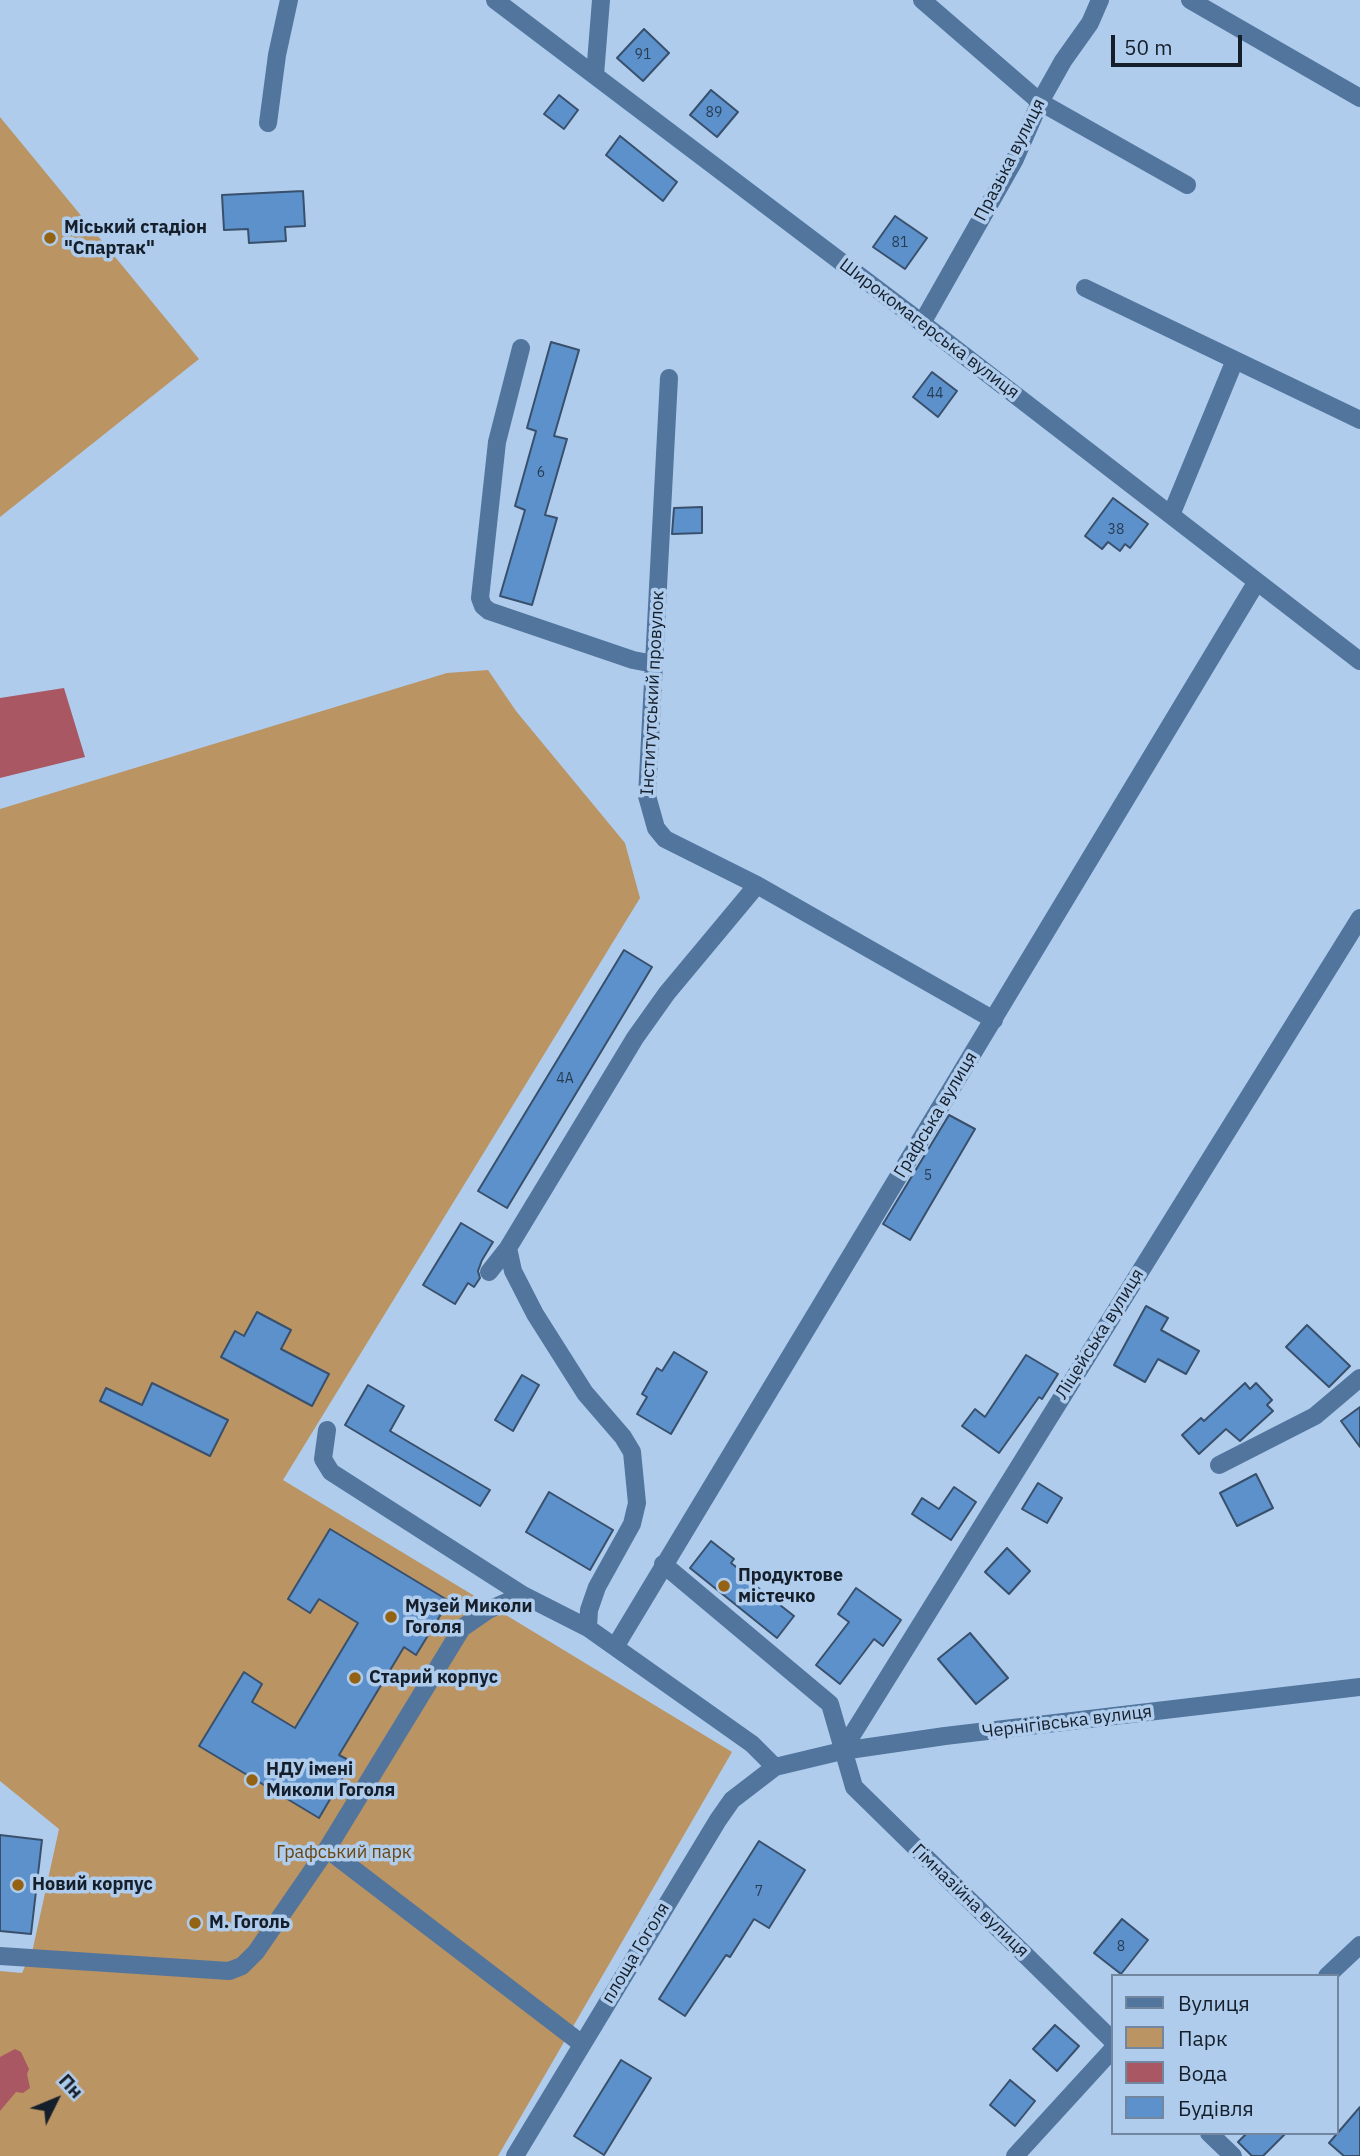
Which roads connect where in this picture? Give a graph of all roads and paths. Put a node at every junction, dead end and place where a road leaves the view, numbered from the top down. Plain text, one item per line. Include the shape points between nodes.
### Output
1 (289, 0) edge
2 (495, 0) edge
3 (601, 0) edge
4 (922, 0) edge
5 (1100, 0) edge
6 (1190, 0) edge
7 (596, 75) junction
8 (1360, 98) edge
9 (1040, 102) junction
10 (268, 123) dead end
11 (1187, 185) dead end
12 (1085, 288) dead end
13 (922, 323) junction
14 (521, 348) dead end
15 (1235, 359) junction
16 (669, 377) dead end
17 (1360, 420) edge
18 (1171, 515) junction
19 (1256, 583) junction
20 (1360, 661) edge
21 (654, 664) junction
22 (757, 885) junction
23 (1360, 918) edge
24 (994, 1020) junction
25 (508, 1248) junction
26 (489, 1272) dead end
27 (1360, 1378) edge
28 (327, 1430) dead end
29 (1219, 1465) dead end
30 (663, 1564) junction
31 (523, 1595) junction
32 (588, 1628) junction
33 (615, 1647) junction
34 (1360, 1688) edge
35 (842, 1751) junction
36 (775, 1767) junction
37 (327, 1849) junction
38 (1360, 1945) edge
39 (0, 1956) edge
40 (1329, 1974) edge
41 (1112, 2040) edge
42 (582, 2044) junction
43 (1112, 2050) edge
44 (1211, 2135) edge
45 (515, 2156) edge
46 (1015, 2156) edge
47 (1233, 2156) edge

1 - 10 street
2 - 7 street, Широкомагерська вулиця
3 - 7 street
4 - 9 street
5 - 9 street, Празька вулиця
6 - 8 street
7 - 13 street, Широкомагерська вулиця
9 - 11 street
9 - 13 street, Празька вулиця via 1015,159
12 - 15 street
13 - 18 street, Широкомагерська вулиця
14 - 21 street via 497,442 480,598 483,606
15 - 17 street
15 - 18 street
16 - 21 street, Інститутський провулок
18 - 19 street, Широкомагерська вулиця
19 - 20 street, Широкомагерська вулиця
19 - 24 street, Графська вулиця
21 - 22 street, Інститутський провулок via 647,796 656,828 665,839
22 - 24 street, Інститутський провулок
22 - 25 street via 635,1038
23 - 35 street, Ліцейська вулиця
24 - 30 street, Графська вулиця
25 - 26 street
25 - 32 street via 513,1271 535,1314 585,1393 632,1452 637,1503 632,1524 597,1587
27 - 29 street via 1315,1416
28 - 31 street via 323,1459 331,1472
30 - 33 street, Графська вулиця
30 - 35 street, Гімназійна вулиця via 830,1704
31 - 32 street
31 - 37 street via 462,1628
32 - 33 street
33 - 36 street via 752,1744
34 - 35 street, Чернігівська вулиця
35 - 36 street, Чернігівська вулиця
35 - 41 street, Гімназійна вулиця via 854,1787
36 - 42 street, площа Гоголя via 725,1810
37 - 39 street via 242,1966 229,1970
37 - 42 street
38 - 40 street
42 - 45 street, площа Гоголя
43 - 46 street
44 - 47 street

